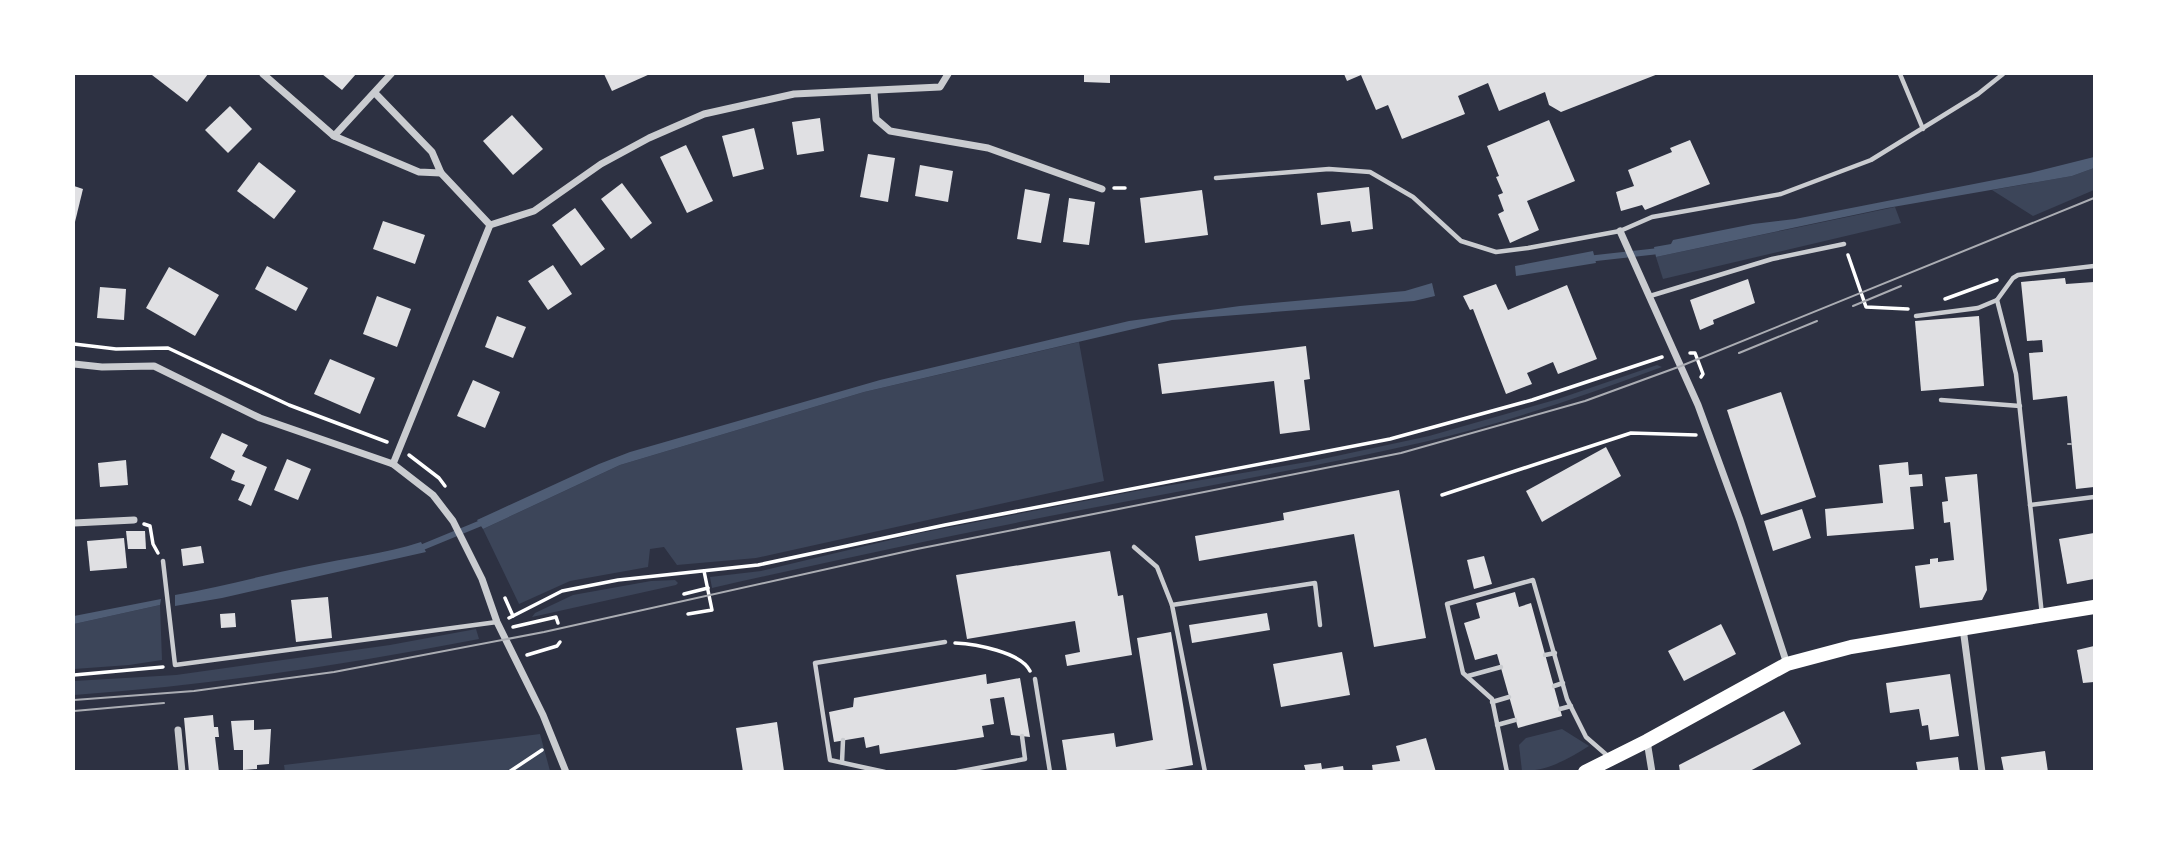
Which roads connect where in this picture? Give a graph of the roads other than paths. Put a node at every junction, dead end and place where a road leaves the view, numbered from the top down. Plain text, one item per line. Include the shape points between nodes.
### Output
1 (263, 74) edge
2 (391, 74) edge
3 (948, 74) edge
4 (1900, 74) edge
5 (2003, 74) edge
6 (874, 92) junction
7 (375, 93) junction
8 (1923, 130) junction
9 (334, 136) junction
10 (441, 173) junction
11 (1216, 178) dead end
12 (1102, 189) dead end
13 (490, 225) junction
14 (1620, 231) junction
15 (1844, 244) road end
16 (2095, 266) edge
17 (1650, 296) junction
18 (1997, 300) junction
19 (1916, 316) dead end
20 (74, 364) edge
21 (1941, 400) dead end
22 (2020, 406) junction
23 (393, 464) junction
24 (2095, 498) edge
25 (2030, 505) junction
26 (134, 520) dead end
27 (74, 523) edge
28 (1134, 547) dead end
29 (163, 561) dead end
30 (1172, 605) junction
31 (2095, 607) edge
32 (2042, 615) junction
33 (1320, 625) dead end
34 (498, 626) junction
35 (1964, 628) junction
36 (944, 642) road end
37 (1555, 653) junction
38 (1545, 655) dead end
39 (1787, 664) junction
40 (1501, 667) dead end
41 (1467, 677) junction
42 (1035, 679) road end
43 (1563, 683) junction
44 (1553, 686) dead end
45 (1509, 697) dead end
46 (1492, 702) junction
47 (1571, 706) junction
48 (1560, 709) dead end
49 (1516, 720) dead end
50 (1497, 725) junction
51 (178, 730) dead end
52 (1022, 736) dead end
53 (843, 740) dead end
54 (1647, 741) junction
55 (1612, 760) junction
56 (842, 762) junction
57 (182, 772) edge
58 (566, 772) edge
59 (885, 772) edge
60 (957, 772) edge
61 (1050, 772) edge
62 (1205, 772) edge
63 (1507, 772) edge
64 (1586, 772) edge
65 (1652, 772) edge
66 (1982, 772) edge

1 - 9 street
2 - 7 street
3 - 6 street via 940,87
4 - 8 lane
5 - 8 lane
6 - 12 street via 876,119 890,131 988,148
6 - 13 street via 794,94 704,114 601,164 534,211
7 - 9 street
7 - 10 street via 432,152
8 - 14 lane via 1871,160 1781,194 1653,216
9 - 10 street via 419,172
10 - 13 street
11 - 14 lane via 1329,169 1370,173 1413,197 1461,241 1496,252
13 - 23 street
14 - 17 street
15 - 17 lane via 1772,259
16 - 18 lane via 2029,272 2013,278
17 - 39 street via 1708,431
18 - 19 lane via 1978,308
18 - 22 lane
20 - 23 street via 154,366 260,418
21 - 22 lane
22 - 25 lane
23 - 34 street via 433,495 453,521 482,579
24 - 25 lane
25 - 32 lane
26 - 27 street
28 - 30 lane via 1157,567
29 - 34 lane via 176,666
30 - 33 lane via 1315,583
30 - 62 lane
31 - 32 main road
32 - 35 main road
34 - 58 street
35 - 39 main road via 1851,647
35 - 66 street
36 - 56 lane via 815,663 830,760
37 - 38 lane
37 - 41 lane via 1533,580 1447,604
37 - 43 lane
39 - 54 main road
40 - 41 lane
41 - 46 lane
42 - 61 lane
43 - 44 lane
43 - 47 lane
45 - 46 lane
46 - 50 lane
47 - 48 lane
47 - 55 lane via 1586,737
49 - 50 lane
50 - 63 lane
51 - 57 street
52 - 60 lane via 1025,759
53 - 56 lane
54 - 55 main road
54 - 65 street
55 - 64 main road
56 - 59 lane

